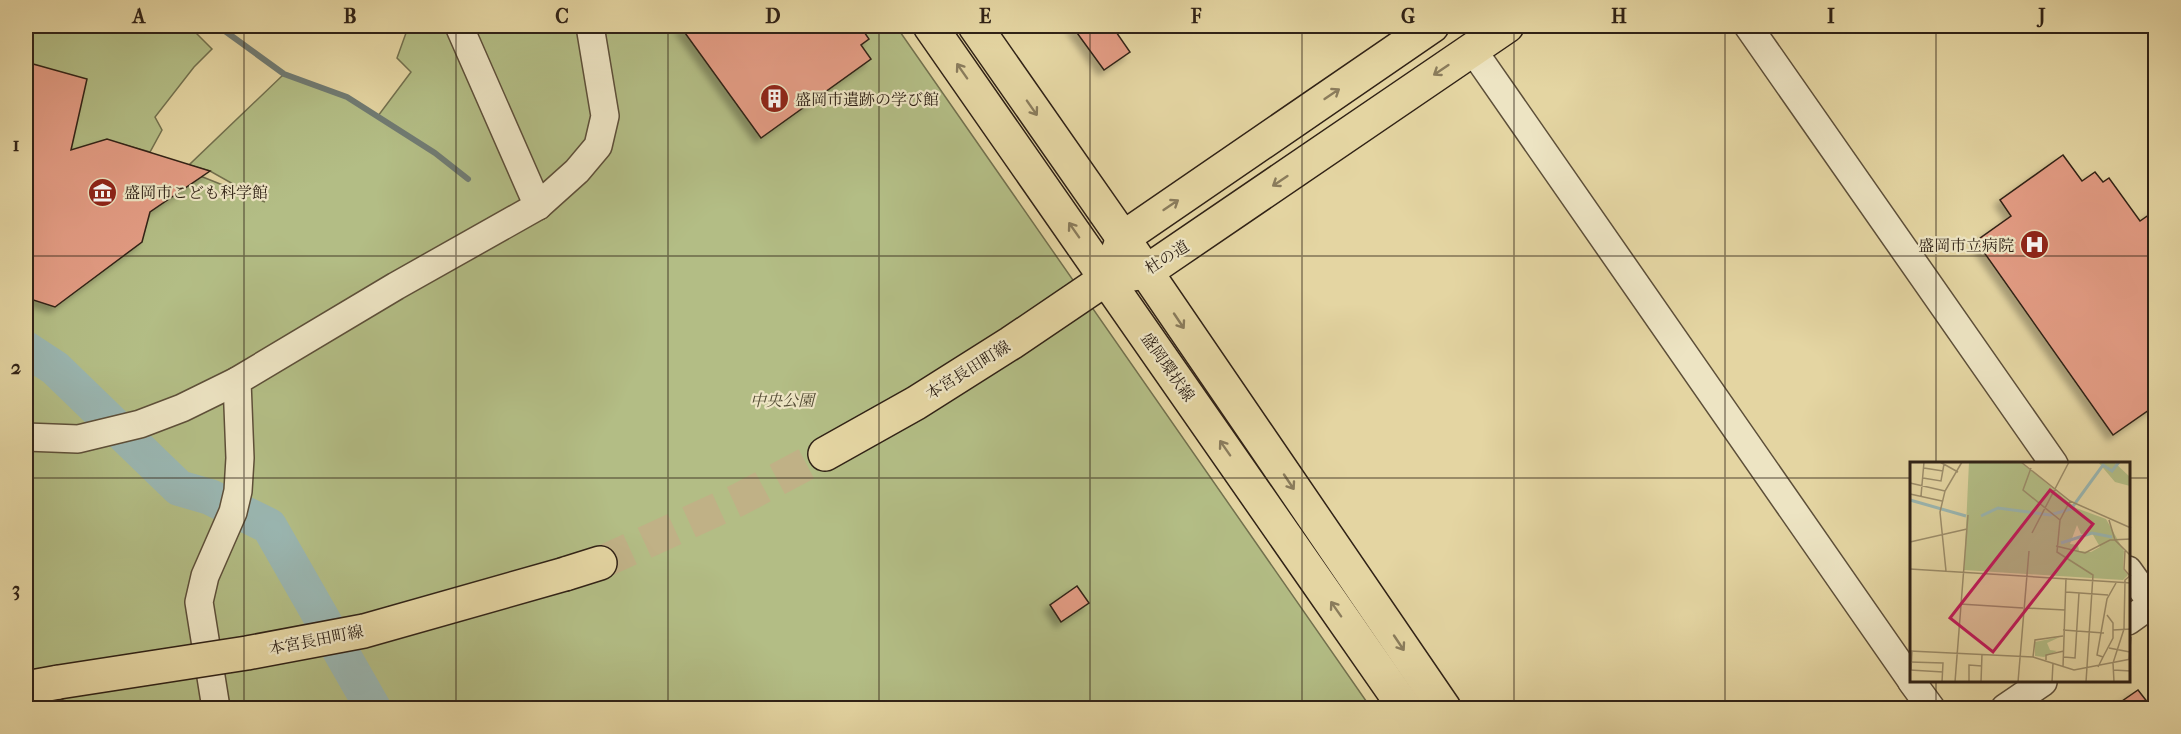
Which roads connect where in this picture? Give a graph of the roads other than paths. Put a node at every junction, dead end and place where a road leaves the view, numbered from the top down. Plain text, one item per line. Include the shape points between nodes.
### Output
1 (459, 26) edge
2 (590, 26) edge
3 (930, 26) edge
4 (975, 26) edge
5 (1432, 26) edge
6 (1507, 26) edge
7 (1748, 26) edge
8 (1472, 50) junction
9 (538, 206) junction
10 (1123, 238) junction
11 (1146, 272) junction
12 (1107, 278) junction
13 (237, 381) junction
14 (26, 437) edge
15 (825, 454) tunnel mouth
16 (2053, 462) edge
17 (600, 563) tunnel mouth
18 (2130, 573) edge
19 (2154, 605) edge
20 (2130, 620) edge
21 (1910, 680) edge
22 (1912, 683) edge
23 (2040, 683) edge
24 (26, 688) edge
25 (216, 708) edge
26 (1405, 708) edge
27 (1444, 708) edge
28 (1931, 708) edge
29 (2005, 708) edge

1 - 9 street
2 - 9 street via 605,116 598,146
12 -> 3 main road, 盛岡環状線
4 -> 10 main road
10 -> 5 main road
6 - 8 main road, 杜の道
7 - 16 street
8 -> 11 main road, 杜の道
8 - 21 street
9 - 13 street
10 - 11 main road
10 - 12 main road
11 - 12 main road, 杜の道
11 -> 27 main road
12 - 15 main road, 本宮長田町線 via 916,403
26 -> 12 main road, 盛岡環状線
13 - 14 street via 140,424 78,439
13 - 25 street via 240,458 235,505 205,576 199,602
17 - 24 main road, 本宮長田町線, bridge via 364,631
18 - 19 street
19 - 20 street
22 - 28 street
23 - 29 street

